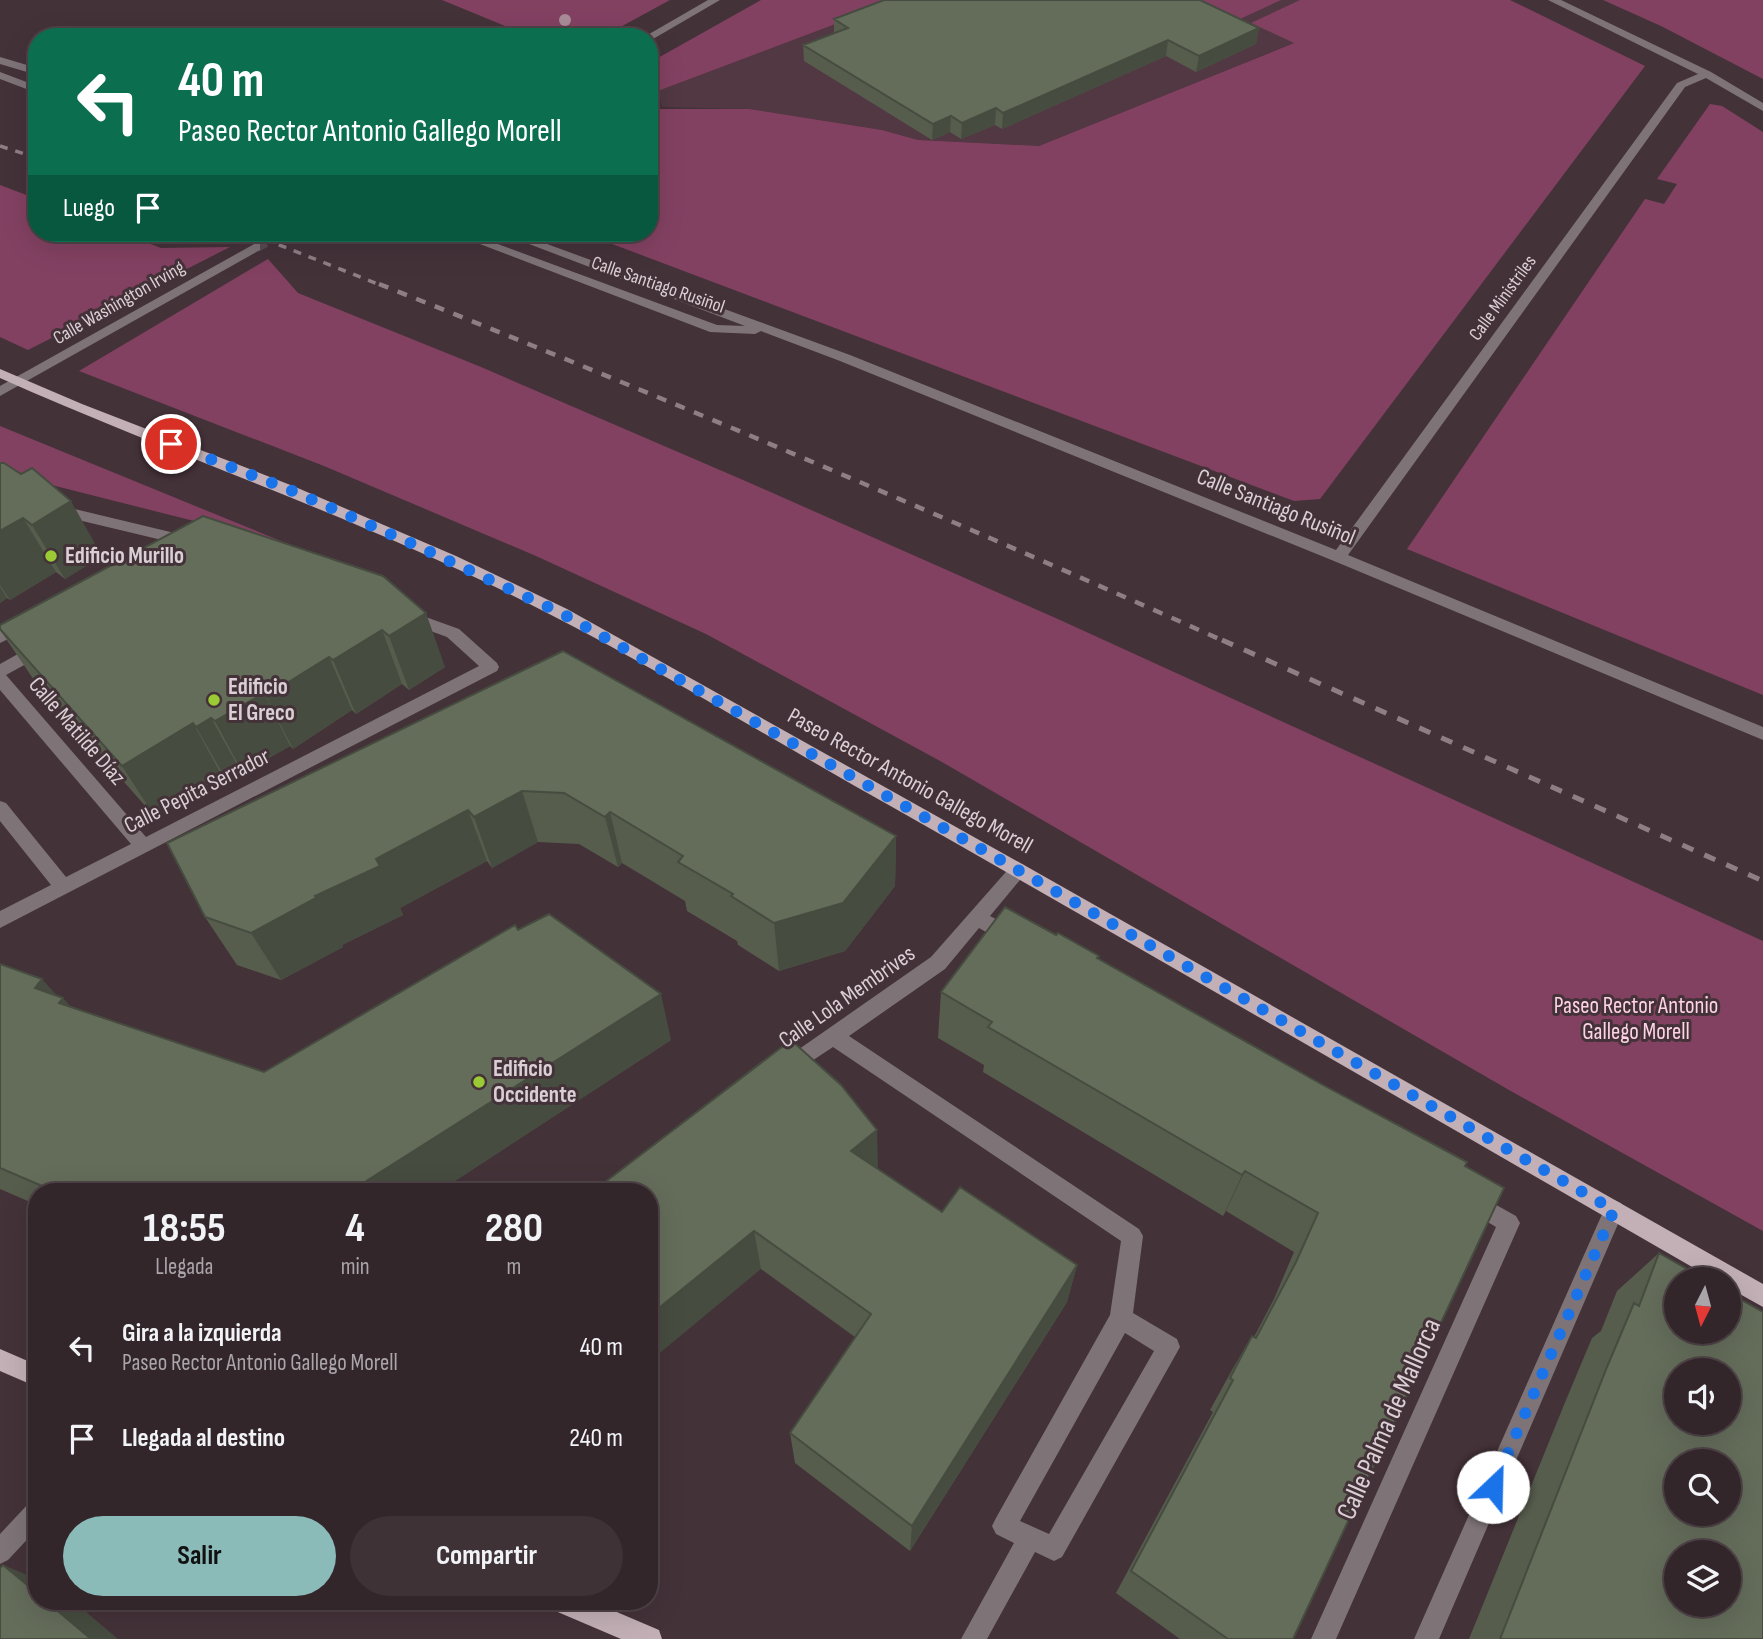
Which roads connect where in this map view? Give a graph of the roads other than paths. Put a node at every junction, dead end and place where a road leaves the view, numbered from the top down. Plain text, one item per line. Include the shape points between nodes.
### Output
1 (715, 0) edge
2 (1553, 0) edge
3 (658, 32) edge
4 (0, 60) edge
5 (28, 69) edge
6 (1707, 74) junction
7 (0, 75) edge
8 (28, 86) edge
9 (1763, 108) edge
10 (481, 242) edge
11 (530, 242) edge
12 (256, 247) tunnel mouth
13 (770, 330) junction
14 (0, 373) edge
15 (20, 382) junction
16 (0, 392) edge
17 (38, 505) edge
18 (182, 540) junction
19 (206, 548) edge
20 (158, 553) edge
21 (1339, 557) junction
22 (387, 610) edge
23 (36, 618) edge
24 (0, 638) edge
25 (49, 645) edge
26 (0, 671) edge
27 (0, 678) edge
28 (1763, 734) edge
29 (0, 808) edge
30 (144, 847) junction
31 (1018, 870) junction
32 (64, 887) junction
33 (978, 918) junction
34 (0, 920) edge
35 (1024, 944) edge
36 (832, 1036) junction
37 (778, 1075) edge
38 (1461, 1195) edge
39 (1614, 1210) junction
40 (1763, 1296) edge
41 (1121, 1318) junction
42 (0, 1360) edge
43 (28, 1372) edge
44 (28, 1521) edge
45 (1029, 1539) junction
46 (0, 1552) edge
47 (583, 1610) edge
48 (650, 1639) edge
49 (973, 1639) edge
50 (1323, 1639) edge
51 (1426, 1639) edge

1 - 3 street
2 - 6 street
4 - 5 street
6 - 9 street
6 - 21 street, Calle Ministriles via 1681,85
7 - 8 street
10 - 13 street, Calle Santiago Rusiñol via 715,329
11 - 13 street, Calle Santiago Rusiñol
12 - 15 street, Calle Washington Irving
13 - 21 street, Calle Santiago Rusiñol
14 - 15 main road, Paseo Rector Antonio Gallego Morell
15 - 16 street, Calle Washington Irving
15 - 31 main road, Paseo Rector Antonio Gallego Morell via 288,489 561,613
17 - 18 street
18 - 19 street
18 - 20 street
21 - 28 street, Calle Santiago Rusiñol
22 - 30 street, Calle Pepita Serrador via 453,633 491,667
23 - 24 street
25 - 26 street, Calle Matilde Díaz
27 - 30 street, Calle Matilde Díaz
29 - 32 street
30 - 32 street, Calle Pepita Serrador
31 - 33 street, Calle Lola Membrives
31 - 39 main road, Paseo Rector Antonio Gallego Morell
32 - 34 street, Calle Pepita Serrador
33 - 35 street
33 - 36 street, Calle Lola Membrives via 938,964
36 - 37 street, Calle Lola Membrives
36 - 41 street via 1132,1236
38 - 50 street, Calle Palma de Mallorca via 1509,1223
39 - 40 main road, Paseo Rector Antonio Gallego Morell
39 - 51 street
41 - 45 street via 1004,1526
41 - 45 street via 1169,1347 1054,1549
42 - 43 main road
44 - 46 street
45 - 49 street
47 - 48 main road

